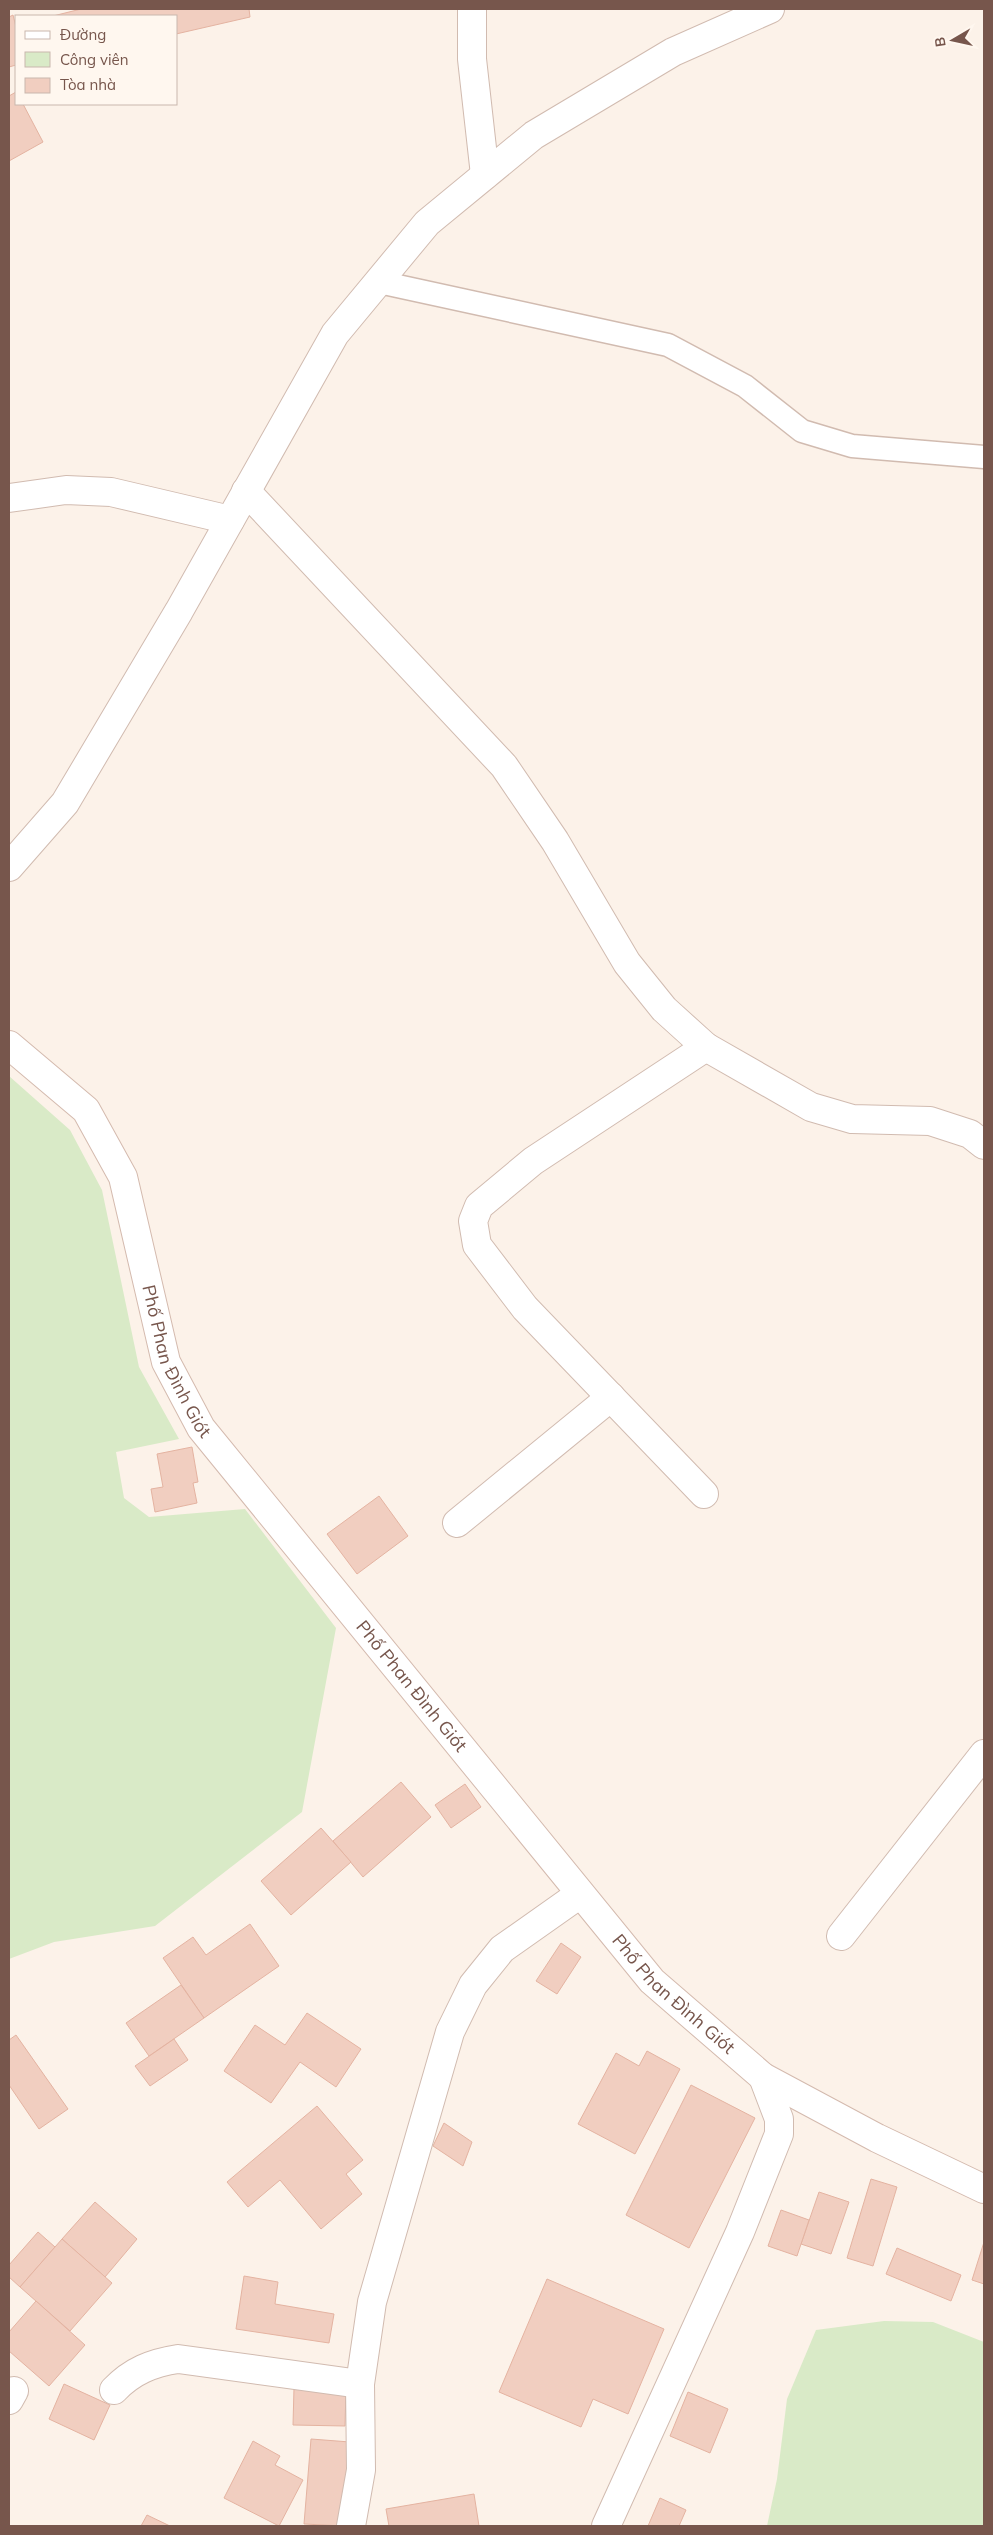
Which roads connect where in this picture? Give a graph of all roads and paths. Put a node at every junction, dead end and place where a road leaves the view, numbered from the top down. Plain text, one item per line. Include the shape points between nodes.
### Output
1 (472, 9) edge
2 (770, 9) edge
3 (485, 175) junction
4 (378, 282) junction
5 (984, 458) edge
6 (246, 491) junction
7 (9, 498) edge
8 (230, 520) junction
9 (9, 867) edge
10 (9, 1045) edge
11 (706, 1047) junction
12 (984, 1145) edge
13 (610, 1397) junction
14 (704, 1494) dead end
15 (457, 1523) dead end
16 (984, 1754) edge
17 (580, 1894) junction
18 (841, 1936) dead end
19 (763, 2077) junction
20 (984, 2190) edge
21 (360, 2384) junction
22 (114, 2390) dead end
23 (351, 2526) edge
24 (606, 2526) edge

1 - 3 street via 472,59
2 - 3 street via 673,52 534,135
3 - 4 street via 427,223
4 - 5 lane via 668,345 745,386 802,431 852,446
4 - 6 street via 336,334
6 - 8 street
6 - 11 street via 504,766 555,841 627,963 664,1009
7 - 8 street via 66,490 112,492
8 - 9 street via 65,802
10 - 17 street, Phố Phan Đình Giót via 86,1110 123,1177 166,1362 201,1428
11 - 12 street via 811,1106 852,1119 930,1121 970,1134
11 - 13 street via 533,1162 479,1206 473,1221 477,1245 490,1264 525,1308
13 - 14 street
13 - 15 street
16 - 18 street
17 - 19 street, Phố Phan Đình Giót via 652,1981
17 - 21 street via 502,1950 473,1985 450,2032 372,2302
19 - 20 street, Phố Phan Đình Giót via 876,2138
19 - 24 street via 779,2119 779,2134 740,2232
21 - 22 street via 178,2359 154,2363 126,2377
21 - 23 street via 361,2470

